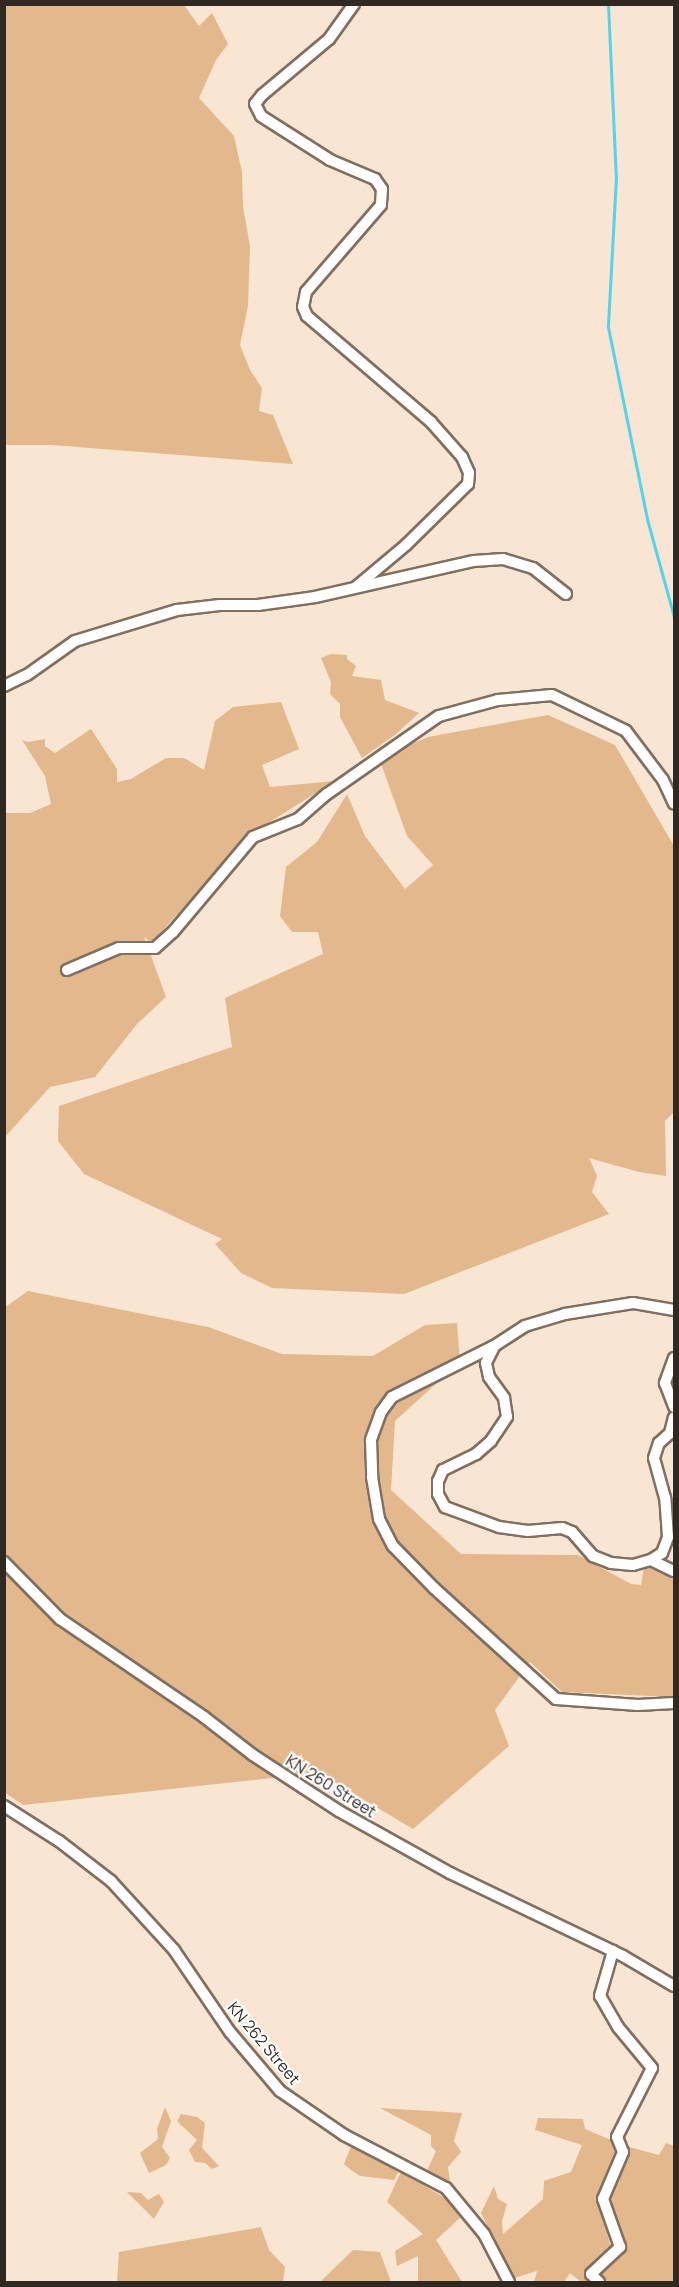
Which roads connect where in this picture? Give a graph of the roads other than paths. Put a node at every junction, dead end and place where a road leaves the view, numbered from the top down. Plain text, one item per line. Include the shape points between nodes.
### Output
1 (354, 4) edge
2 (356, 587) junction
3 (567, 594) dead end
4 (4, 686) edge
5 (675, 804) edge
6 (67, 970) dead end
7 (675, 1310) edge
8 (494, 1346) junction
9 (675, 1358) edge
10 (675, 1407) edge
11 (675, 1417) edge
12 (651, 1560) junction
13 (4, 1562) edge
14 (675, 1570) edge
15 (675, 1703) edge
16 (4, 1806) edge
17 (613, 1951) junction
18 (675, 1986) edge
19 (509, 2283) edge
20 (599, 2283) edge

1 - 2 street via 329,39 255,104 261,116 330,160 375,179 382,189 381,205 310,286 303,307 307,316 431,422 462,457 469,473 468,484
2 - 3 street via 474,561 503,559 533,568
2 - 4 street via 258,605 177,610 75,641 27,675
5 - 6 street via 663,780 626,731 552,695 498,700 439,716 327,794 298,819 253,837 155,948 119,948
7 - 8 street via 633,1303 565,1314 525,1326
8 - 12 street via 486,1363 489,1377 504,1398 507,1417 491,1441 476,1454 443,1470 438,1494 445,1507 499,1527 528,1531 562,1528 572,1532 593,1556 610,1563 633,1565
8 - 15 street via 392,1397 381,1412 372,1440 372,1477 379,1519 393,1546 434,1588 556,1699 638,1705
9 - 10 street via 664,1383
11 - 12 street via 654,1458 665,1498 668,1537 662,1553
12 - 14 street
13 - 17 street, KN 260 Street via 60,1619 339,1811 450,1873
16 - 19 street, KN 262 Street via 111,1881 174,1950 230,2032 280,2091 344,2135 446,2188 484,2234
17 - 18 street, KN 260 Street
17 - 20 street via 600,1996 618,2027 652,2068 617,2138 623,2152 603,2199 620,2247 591,2274

